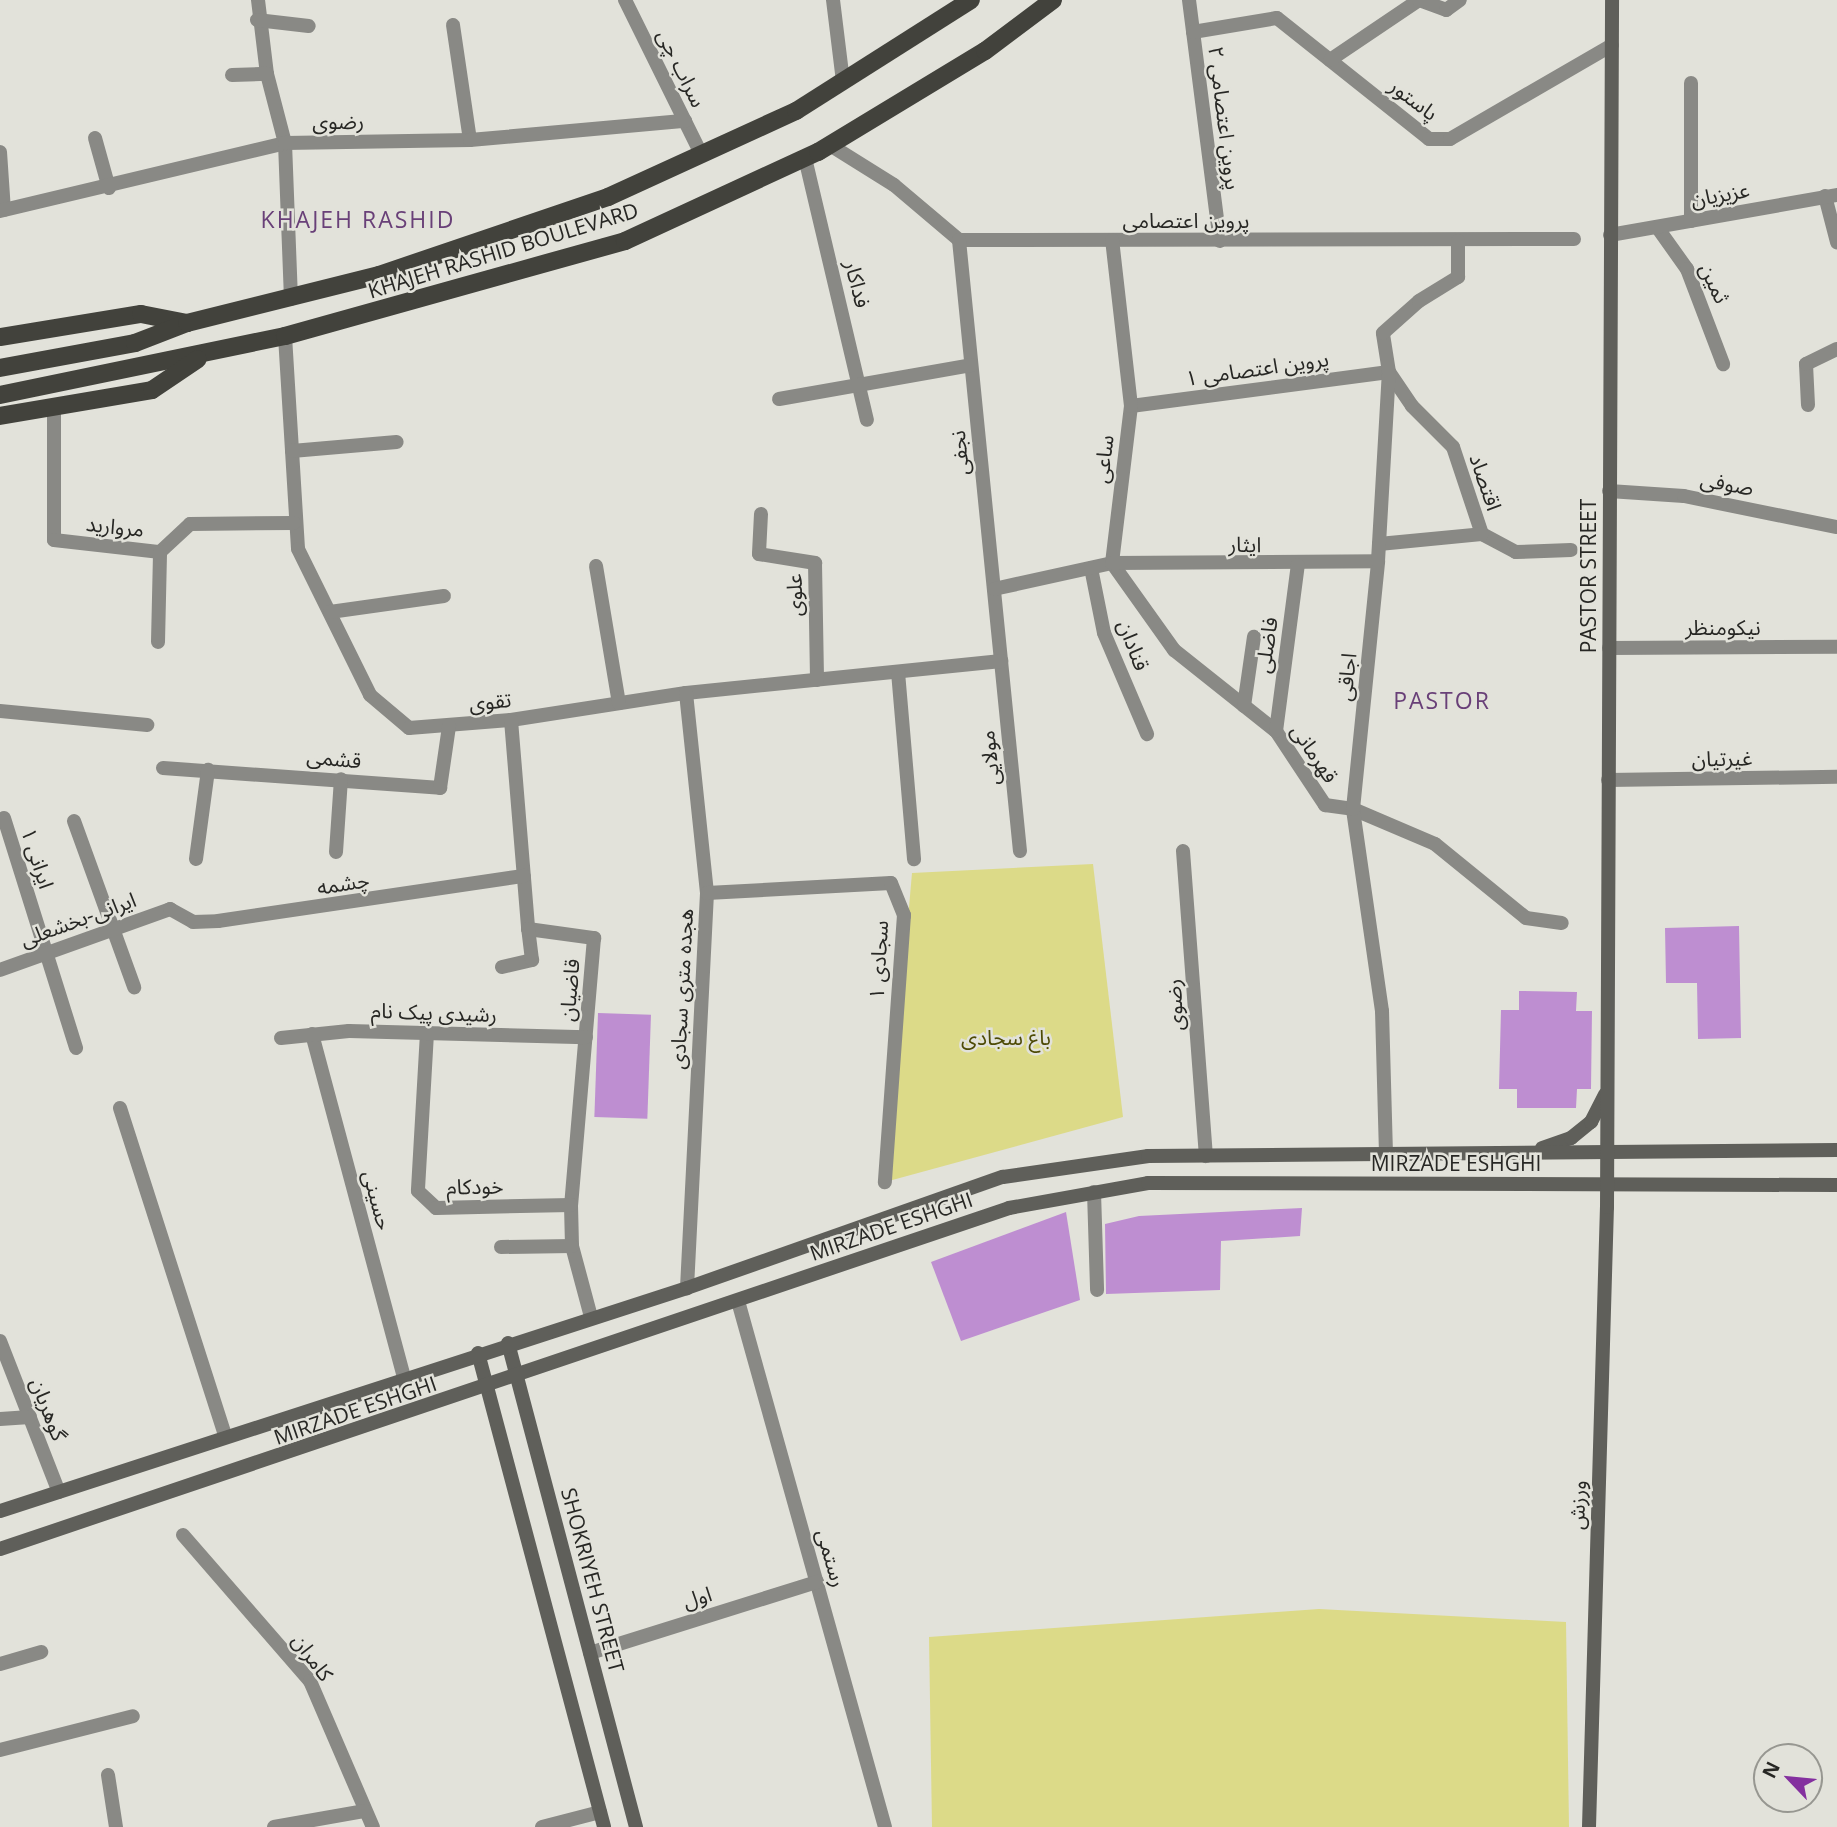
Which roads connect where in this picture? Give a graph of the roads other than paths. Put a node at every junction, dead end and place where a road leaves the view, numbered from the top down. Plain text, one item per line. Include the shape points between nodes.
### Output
1 (258, 0) edge
2 (625, 0) edge
3 (833, 0) edge
4 (970, 0) edge
5 (1054, 0) edge
6 (1189, 0) edge
7 (1460, 0) edge
8 (1612, 0) edge
9 (257, 20) junction
10 (453, 25) dead end
11 (309, 26) dead end
12 (1193, 32) junction
13 (1612, 45) junction
14 (1330, 61) junction
15 (267, 74) junction
16 (232, 75) dead end
17 (843, 82) junction
18 (1691, 83) dead end
19 (685, 121) junction
20 (94, 138) dead end
21 (470, 139) junction
22 (285, 143) junction
23 (830, 145) junction
24 (0, 152) edge
25 (701, 155) junction
26 (805, 158) junction
27 (109, 188) junction
28 (1831, 196) edge
29 (2, 211) edge
30 (1691, 221) junction
31 (1657, 227) junction
32 (1610, 235) junction
33 (1574, 239) dead end
34 (959, 240) junction
35 (1112, 240) junction
36 (1220, 240) junction
37 (1458, 241) junction
38 (1837, 242) edge
39 (291, 299) junction
40 (187, 323) junction
41 (285, 336) junction
42 (0, 337) edge
43 (1837, 349) edge
44 (203, 356) junction
45 (1723, 364) dead end
46 (971, 365) junction
47 (0, 368) edge
48 (1389, 372) junction
49 (860, 382) junction
50 (0, 395) edge
51 (779, 399) dead end
52 (1808, 405) dead end
53 (1131, 406) junction
54 (54, 407) junction
55 (0, 416) edge
56 (867, 420) dead end
57 (397, 442) dead end
58 (292, 451) junction
59 (1609, 491) junction
60 (761, 514) dead end
61 (294, 523) junction
62 (1837, 527) edge
63 (1482, 534) junction
64 (1379, 544) junction
65 (1572, 550) dead end
66 (160, 552) junction
67 (1378, 562) junction
68 (1112, 563) junction
69 (1298, 565) junction
70 (596, 566) dead end
71 (1091, 568) junction
72 (994, 589) junction
73 (444, 596) dead end
74 (330, 612) junction
75 (1254, 638) dead end
76 (158, 642) dead end
77 (1837, 647) edge
78 (1609, 648) junction
79 (1000, 662) junction
80 (898, 672) junction
81 (817, 680) junction
82 (686, 693) junction
83 (619, 703) junction
84 (1244, 706) junction
85 (0, 711) edge
86 (511, 720) junction
87 (147, 725) dead end
88 (449, 726) junction
89 (1276, 732) junction
90 (1147, 734) dead end
91 (163, 768) dead end
92 (208, 769) junction
93 (1837, 777) edge
94 (341, 779) junction
95 (1608, 780) junction
96 (1353, 809) junction
97 (4, 818) dead end
98 (74, 821) dead end
99 (1183, 850) dead end
100 (1020, 851) dead end
101 (336, 852) dead end
102 (196, 859) dead end
103 (914, 859) dead end
104 (524, 876) junction
105 (707, 893) junction
106 (170, 909) joint
107 (1562, 923) dead end
108 (110, 928) junction
109 (528, 929) junction
110 (46, 951) junction
111 (502, 967) dead end
112 (0, 970) edge
113 (134, 987) dead end
114 (427, 1033) junction
115 (312, 1034) junction
116 (586, 1037) junction
117 (281, 1038) dead end
118 (76, 1048) dead end
119 (1607, 1089) junction
120 (120, 1108) dead end
121 (1837, 1150) edge
122 (1607, 1152) junction
123 (1519, 1153) junction
124 (1387, 1154) junction
125 (1206, 1156) junction
126 (885, 1182) dead end
127 (1607, 1184) junction
128 (1837, 1185) edge
129 (1094, 1192) junction
130 (571, 1205) junction
131 (572, 1246) junction
132 (501, 1247) dead end
133 (687, 1288) junction
134 (1097, 1290) dead end
135 (738, 1301) junction
136 (592, 1317) junction
137 (0, 1341) edge
138 (508, 1343) junction
139 (478, 1353) junction
140 (404, 1377) junction
141 (519, 1377) junction
142 (489, 1387) junction
143 (30, 1417) junction
144 (0, 1419) edge
145 (225, 1436) junction
146 (59, 1492) junction
147 (0, 1511) edge
148 (183, 1535) dead end
149 (0, 1549) edge
150 (817, 1582) junction
151 (41, 1652) dead end
152 (590, 1653) junction
153 (0, 1664) edge
154 (133, 1716) dead end
155 (0, 1750) edge
156 (108, 1775) dead end
157 (364, 1811) junction
158 (602, 1820) edge
159 (116, 1827) edge
160 (274, 1827) edge
161 (373, 1827) edge
162 (542, 1827) edge
163 (636, 1827) edge
164 (885, 1827) edge
165 (1589, 1827) edge

1 - 9 street
2 - 19 street, سراب چی
3 - 17 street
4 - 17 main road, KHAJEH RASHID BOULEVARD
5 - 23 main road, KHAJEH RASHID BOULEVARD via 985,51
6 - 12 street, پروین اعتصامی ۲
7 - 14 street via 1446,10 1419,0
8 - 13 main road, PASTOR STREET
9 - 11 street
9 - 15 street
10 - 21 street
12 - 14 street, پاستور via 1277,18
12 - 36 street, پروین اعتصامی ۲
13 - 14 street, پاستور via 1450,139 1429,139
13 - 32 main road, PASTOR STREET
15 - 16 street
15 - 22 street
17 - 25 main road, KHAJEH RASHID BOULEVARD
18 - 30 street
19 - 21 street, رضوی
19 - 25 street, سراب چی
20 - 27 street
21 - 22 street, رضوی
22 - 27 street, رضوی
22 - 39 street
23 - 26 main road, KHAJEH RASHID BOULEVARD
23 - 34 street via 894,185
24 - 29 street
25 - 39 main road, KHAJEH RASHID BOULEVARD via 608,197
26 - 41 main road, KHAJEH RASHID BOULEVARD via 625,241
26 - 49 street, فداکار
27 - 29 street, رضوی
28 - 30 street, عزیزیان
28 - 38 street
30 - 31 street, عزیزیان
31 - 32 street, عزیزیان
31 - 45 street, ثمین via 1687,269
32 - 59 main road, PASTOR STREET
33 - 37 street, پروین اعتصامی
34 - 35 street, پروین اعتصامی
34 - 46 street, نجفی
35 - 36 street, پروین اعتصامی
35 - 53 street, ساعی
36 - 37 street, پروین اعتصامی
37 - 48 street, اجاقی via 1458,277 1419,301 1383,333
39 - 40 main road, KHAJEH RASHID BOULEVARD
40 - 42 main road via 141,314
40 - 47 main road, KHAJEH RASHID BOULEVARD via 135,343
41 - 44 main road, KHAJEH RASHID BOULEVARD
41 - 58 street, تقوی
43 - 52 street via 1806,364
44 - 50 main road, KHAJEH RASHID BOULEVARD
44 - 54 main road via 152,390
46 - 49 street
46 - 72 street, نجفی
48 - 53 street, پروین اعتصامی ۱
48 - 63 street, اقتصاد via 1412,406 1453,447
48 - 64 street, اجاقی
49 - 51 street
49 - 56 street, فداکار
53 - 68 street, ساعی
54 - 55 main road
54 - 66 street, مروارید via 54,540
57 - 58 street
58 - 61 street, تقوی
59 - 62 street, صوفی via 1684,496
59 - 78 main road, PASTOR STREET
60 - 81 street, علوی via 759,554 815,563
61 - 66 street, مروارید via 190,524
61 - 74 street, تقوی via 298,550
63 - 64 street
63 - 65 street, اقتصاد via 1516,552
64 - 67 street, اجاقی
66 - 76 street
67 - 69 street, ایثار
67 - 96 street, اجاقی
68 - 69 street, ایثار
68 - 71 street
68 - 84 street, قهرمانی via 1174,650
69 - 89 street, فاضلی
70 - 83 street
71 - 72 street
71 - 90 street, قنادان via 1104,633
72 - 79 street, نجفی
73 - 74 street
74 - 88 street, تقوی via 370,695 409,728
75 - 84 street
77 - 78 street, نیکومنظر
78 - 95 main road, PASTOR STREET
79 - 80 street, تقوی
79 - 100 street, مولایی
80 - 81 street, تقوی
80 - 103 street
81 - 82 street, تقوی
82 - 83 street, تقوی
82 - 105 street, هجده متری سجادی
83 - 86 street, تقوی
84 - 89 street, قهرمانی
85 - 87 street
86 - 88 street, تقوی
86 - 104 street
88 - 94 street, قشمی via 440,788
89 - 96 street, قهرمانی via 1325,805
91 - 92 street, قشمی
92 - 94 street, قشمی
92 - 102 street
93 - 95 street, غیرتیان
94 - 101 street
95 - 119 main road, PASTOR STREET
96 - 107 street, قهرمانی via 1435,844 1526,918
96 - 124 street, اجاقی via 1382,1011
97 - 110 street, ایرانی ۱
98 - 108 street
99 - 125 street, رضوی
104 - 106 street, چشمه via 218,921 193,922
104 - 109 street
105 - 126 street, سجادی ۱ via 891,883 904,915
105 - 133 street, هجده متری سجادی
106 - 108 street, ایرانی-بخشعلی
108 - 110 street, ایرانی-بخشعلی
108 - 113 street
109 - 111 street via 532,960
109 - 116 street, قاضیان via 594,938
110 - 112 street, ایرانی-بخشعلی
110 - 118 street, ایرانی ۱
114 - 115 street, رشیدی پیک نام
114 - 116 street, رشیدی پیک نام
114 - 130 street, خودکام via 418,1191 436,1208
115 - 117 street, رشیدی پیک نام
115 - 140 street, حسینی
116 - 130 street, قاضیان
119 - 122 main road, PASTOR STREET
119 - 123 main road via 1591,1122 1571,1138
120 - 145 street
121 - 122 main road, MIRZADE ESHGHI
122 - 123 main road, MIRZADE ESHGHI
122 - 127 main road, ورزش
123 - 124 main road, MIRZADE ESHGHI
124 - 125 main road, MIRZADE ESHGHI
125 - 133 main road, MIRZADE ESHGHI via 1149,1156 1003,1177
127 - 128 main road, MIRZADE ESHGHI
127 - 129 main road, MIRZADE ESHGHI via 1148,1183
127 - 165 main road, ورزش
129 - 134 street
129 - 135 main road, MIRZADE ESHGHI via 1009,1208
130 - 131 street, قاضیان
131 - 132 street
131 - 136 street, قاضیان
133 - 136 main road, MIRZADE ESHGHI
135 - 141 main road, MIRZADE ESHGHI
135 - 150 street, رستمی
136 - 138 main road, MIRZADE ESHGHI
137 - 143 street, گوهریان
138 - 139 main road, MIRZADE ESHGHI
138 - 141 main road, SHOKRIYEH STREET
139 - 140 main road, MIRZADE ESHGHI
139 - 142 main road
140 - 145 main road, MIRZADE ESHGHI
141 - 142 main road, MIRZADE ESHGHI
141 - 152 main road, SHOKRIYEH STREET
142 - 149 main road, MIRZADE ESHGHI
142 - 158 main road
143 - 144 street
143 - 146 street, گوهریان
145 - 146 main road, MIRZADE ESHGHI
146 - 147 main road, MIRZADE ESHGHI
148 - 157 street, کامران via 310,1681
150 - 152 street, اول
150 - 164 street, رستمی
151 - 153 street
152 - 163 main road, SHOKRIYEH STREET
154 - 155 street
156 - 159 street
157 - 160 street
157 - 161 street, کامران
158 - 162 street

